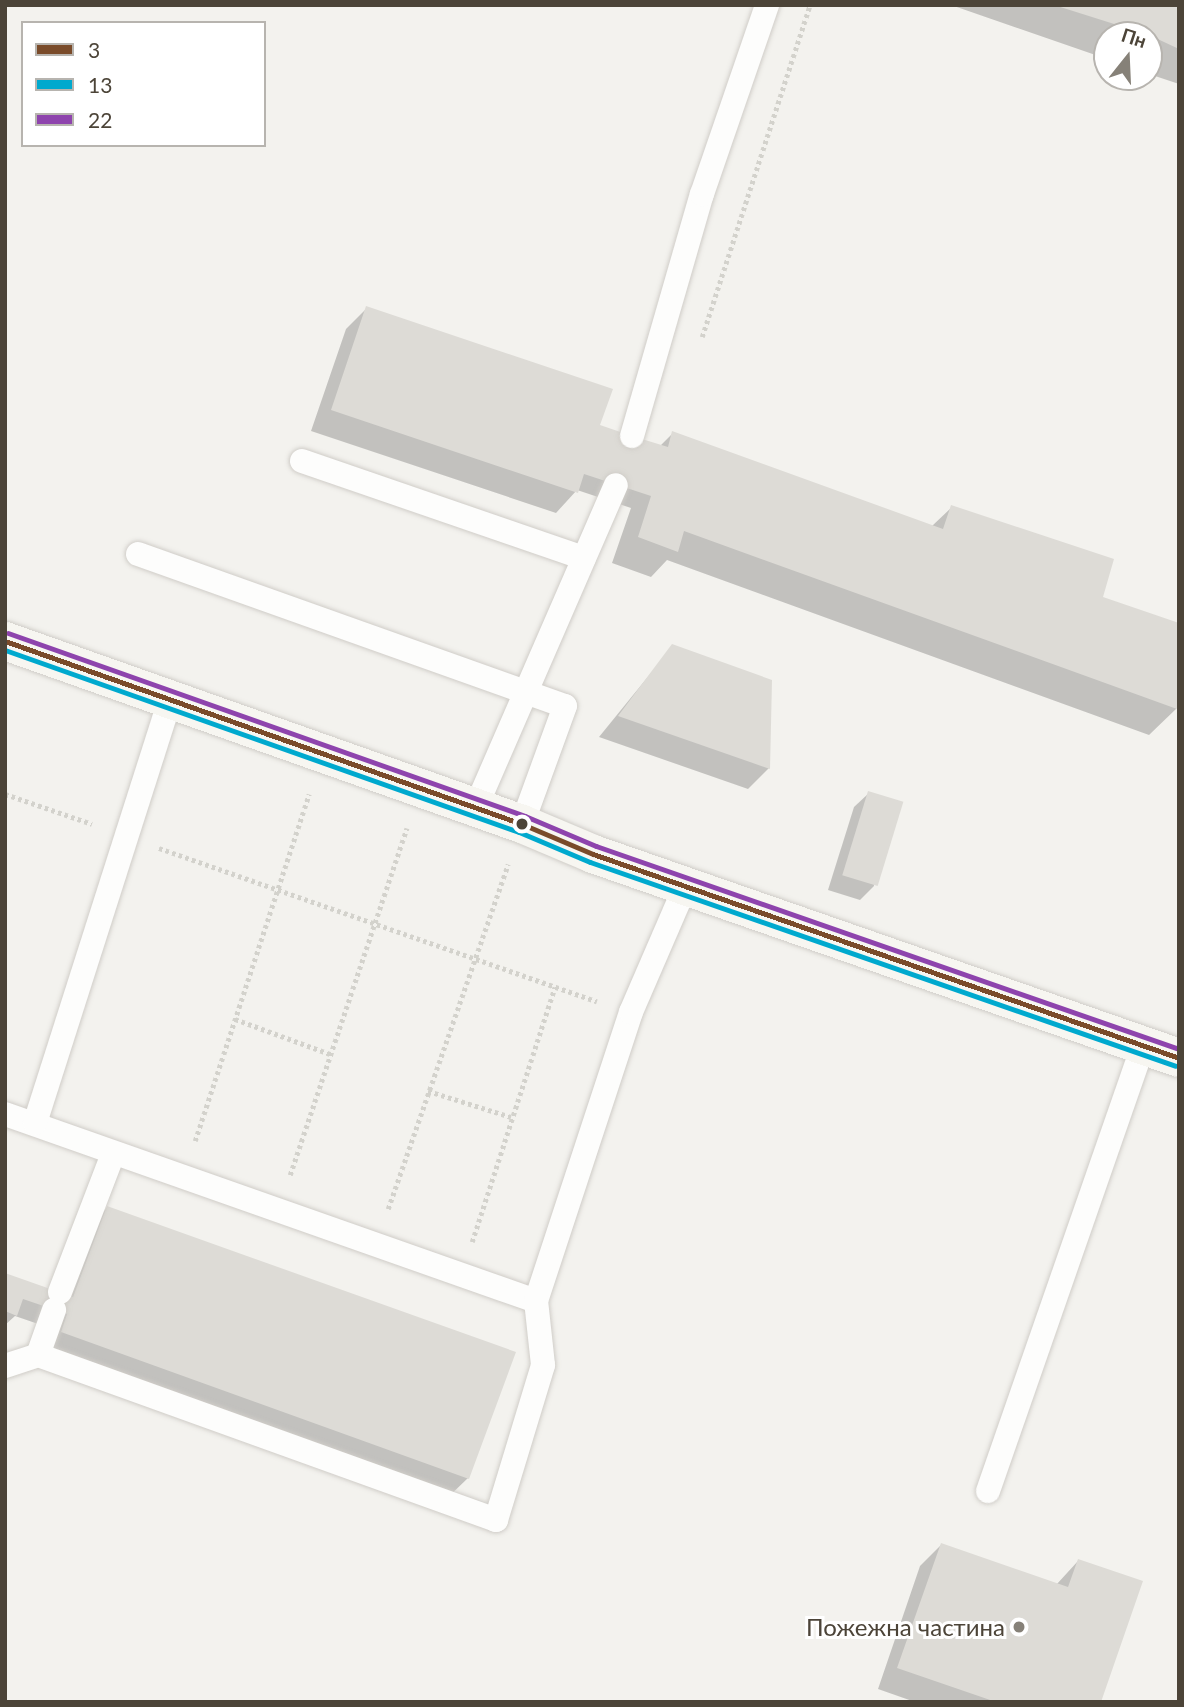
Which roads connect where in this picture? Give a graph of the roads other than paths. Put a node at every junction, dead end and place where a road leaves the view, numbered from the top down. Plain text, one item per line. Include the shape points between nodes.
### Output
1 (767, 5) edge
2 (632, 436) dead end
3 (302, 461) dead end
4 (616, 485) dead end
5 (138, 555) dead end
6 (584, 558) junction
7 (5, 641) edge
8 (524, 690) junction
9 (171, 697) junction
10 (475, 808) junction
11 (522, 824) junction
12 (686, 885) junction
13 (1161, 1053) edge
14 (5, 1114) edge
15 (35, 1123) junction
16 (113, 1154) junction
17 (536, 1301) junction
18 (38, 1356) junction
19 (5, 1366) edge
20 (988, 1490) dead end

1 - 2 lane via 702,194
3 - 6 lane
4 - 6 lane
5 - 8 lane
6 - 8 lane
7 - 9 main road
8 - 10 lane
8 - 11 lane via 565,706
9 - 10 main road
9 - 15 lane
10 - 11 main road
11 - 12 main road
12 - 13 main road
12 - 17 lane via 631,1012
13 - 20 lane
14 - 15 lane
15 - 16 lane
16 - 17 lane
16 - 18 lane
17 - 18 lane via 543,1365 496,1520
18 - 19 lane

